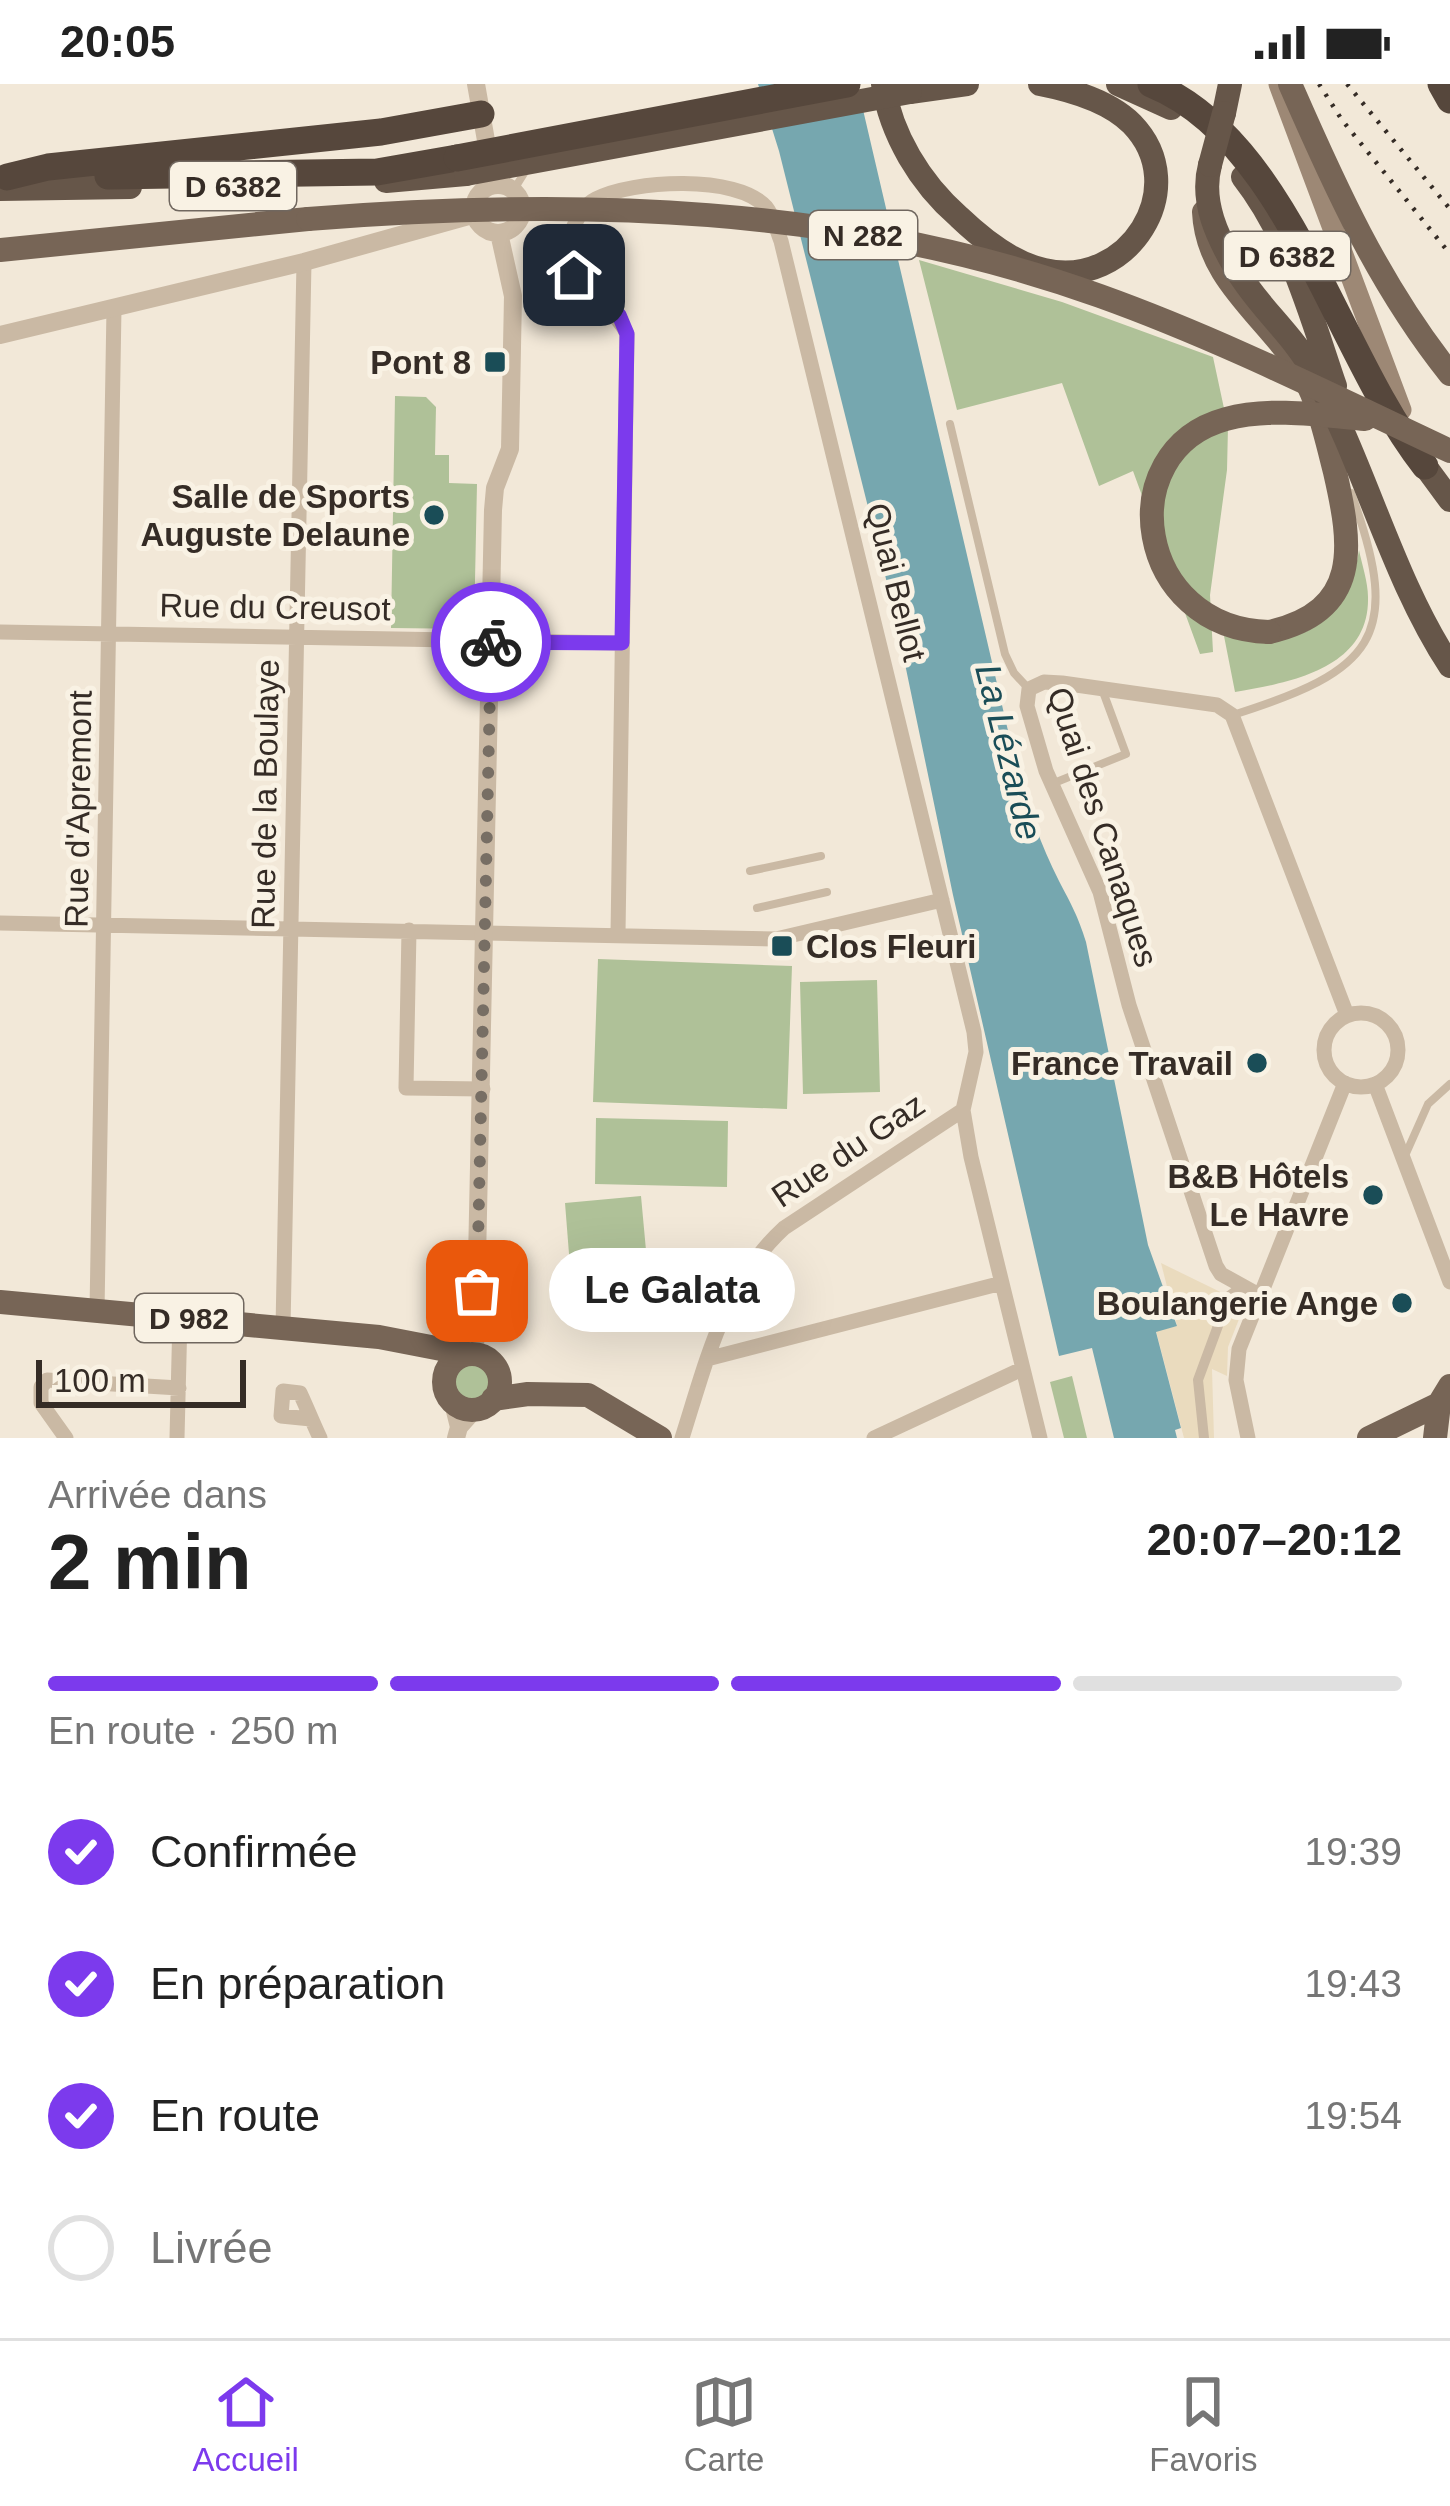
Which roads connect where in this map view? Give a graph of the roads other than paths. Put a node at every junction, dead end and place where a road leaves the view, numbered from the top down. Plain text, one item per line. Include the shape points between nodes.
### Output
1 (476, 84) edge
2 (847, 84) edge
3 (883, 84) edge
4 (943, 84) edge
5 (968, 84) edge
6 (1040, 84) edge
7 (1118, 84) edge
8 (1150, 84) edge
9 (1230, 84) edge
10 (1279, 84) edge
11 (1290, 84) edge
12 (1441, 84) edge
13 (910, 92) junction
14 (1450, 100) edge
15 (751, 110) dead end
16 (481, 114) junction
17 (461, 166) junction
18 (1208, 173) junction
19 (2, 181) edge
20 (504, 188) junction
21 (475, 214) junction
22 (499, 233) junction
23 (0, 250) edge
24 (304, 262) junction
25 (114, 308) junction
26 (0, 335) edge
27 (1450, 374) edge
28 (1303, 375) junction
29 (1385, 421) junction
30 (950, 424) dead end
31 (1437, 459) edge
32 (1368, 491) junction
33 (1450, 500) edge
34 (0, 632) edge
35 (111, 634) junction
36 (298, 637) junction
37 (491, 640) junction
38 (622, 643) junction
39 (1450, 666) edge
40 (1030, 689) junction
41 (1102, 689) junction
42 (1232, 715) junction
43 (1052, 784) junction
44 (821, 856) dead end
45 (750, 871) dead end
46 (827, 892) dead end
47 (942, 900) junction
48 (757, 908) dead end
49 (0, 923) edge
50 (106, 925) junction
51 (294, 928) junction
52 (409, 930) junction
53 (485, 932) junction
54 (618, 934) junction
55 (1346, 1015) junction
56 (1345, 1083) junction
57 (1375, 1084) junction
58 (1450, 1084) edge
59 (483, 1089) junction
60 (963, 1110) junction
61 (1403, 1159) junction
62 (1450, 1282) edge
63 (1002, 1283) junction
64 (1244, 1285) junction
65 (1259, 1295) junction
66 (0, 1302) edge
67 (97, 1311) junction
68 (180, 1317) junction
69 (283, 1328) junction
70 (457, 1355) junction
71 (707, 1359) junction
72 (1022, 1369) junction
73 (179, 1388) junction
74 (1445, 1395) edge
75 (473, 1409) edge
76 (311, 1419) dead end
77 (66, 1438) edge
78 (177, 1438) edge
79 (320, 1438) edge
80 (660, 1438) edge
81 (682, 1438) edge
82 (874, 1438) edge
83 (1040, 1438) edge
84 (1204, 1438) edge
85 (1248, 1438) edge
86 (1369, 1438) edge
87 (1435, 1438) edge

1 - 16 street
2 - 17 highway, D 6382, bridge
3 - 6 highway via 916,167 969,227 1036,268 1093,269 1124,252 1147,224 1155,193 1151,157 1119,113
4 - 13 highway, D 6382
5 - 13 highway
7 - 32 highway, D 6382 via 1190,119 1253,189 1301,289
8 - 31 highway, D 6382 via 1193,107 1241,153 1371,383
9 - 18 highway, bridge
10 - 31 main road via 1384,373
11 - 27 main road via 1370,260
12 - 14 highway
13 - 17 highway, D 6382, bridge
15 - 20 lane via 532,151 523,180
16 - 19 highway via 48,167
16 - 20 street
17 - 19 highway, D 6382
18 - 28 main road via 1204,217 1212,254
18 - 32 highway via 1222,244 1313,370
20 - 21 street via 478,196
20 - 22 street via 521,202 521,217
21 - 22 street
21 - 24 street
22 - 37 street via 513,296 511,438 495,488
23 - 29 main road, N 282, bridge via 479,209 748,217 978,260 1098,296
24 - 25 street
24 - 36 street, Rue de la Boulaye
25 - 26 street
25 - 35 street, Rue d'Apremont
28 - 29 main road, bridge via 1328,444 1348,558 1339,587 1311,616 1269,632 1226,626 1178,593 1151,531 1153,499 1181,447 1224,419 1262,413
28 - 42 lane via 1369,546 1371,631 1334,676
29 - 31 main road, N 282, bridge
30 - 40 lane, Quai des Canaques via 1004,654
31 - 33 highway, D 6382
32 - 39 highway, D 6382
34 - 35 street, Rue du Creusot
35 - 36 street, Rue du Creusot
35 - 50 street, Rue d'Apremont
36 - 37 street, Rue du Creusot
36 - 51 street, Rue de la Boulaye
37 - 38 street, Rue du Creusot
37 - 53 street
38 - 47 street, Quai Bellot via 627,334 619,315 574,275 569,244 593,200 696,183 765,206 786,258
38 - 54 street
40 - 41 street via 1056,682
40 - 43 street, Quai des Canaques via 1027,706
41 - 42 street via 1216,705
41 - 43 lane via 1126,754
42 - 55 street
43 - 64 street, Quai des Canaques via 1100,892 1216,1265
44 - 45 lane
46 - 48 lane
47 - 54 street via 776,939
47 - 60 street, Quai Bellot via 974,1032
49 - 50 street
50 - 51 street
50 - 67 street, Rue d'Apremont
51 - 52 street
51 - 69 street, Rue de la Boulaye
52 - 53 street
52 - 59 street via 406,1088
53 - 54 street
53 - 59 street
55 - 56 street via 1324,1048 1331,1072
55 - 57 street via 1377,1016 1394,1034 1393,1068
56 - 57 street
56 - 65 street
57 - 61 street
58 - 61 lane via 1428,1104
59 - 70 street
60 - 63 street
60 - 71 street, Rue du Gaz via 762,1247 736,1284
61 - 62 street
63 - 71 street
63 - 72 street
64 - 65 street, Quai des Canaques
64 - 84 street via 1229,1296 1198,1379
65 - 85 street via 1235,1364
66 - 67 main road, D 982
67 - 68 main road, D 982
68 - 69 main road, D 982
68 - 73 street
69 - 70 main road, D 982
70 - 75 main road via 444,1384
70 - 75 main road via 494,1365
71 - 81 street, Rue du Gaz
72 - 82 street
72 - 83 street
73 - 77 street via 47,1380 41,1403
73 - 78 street
74 - 86 main road
74 - 87 main road
75 - 80 main road via 528,1394 588,1395
76 - 79 street

